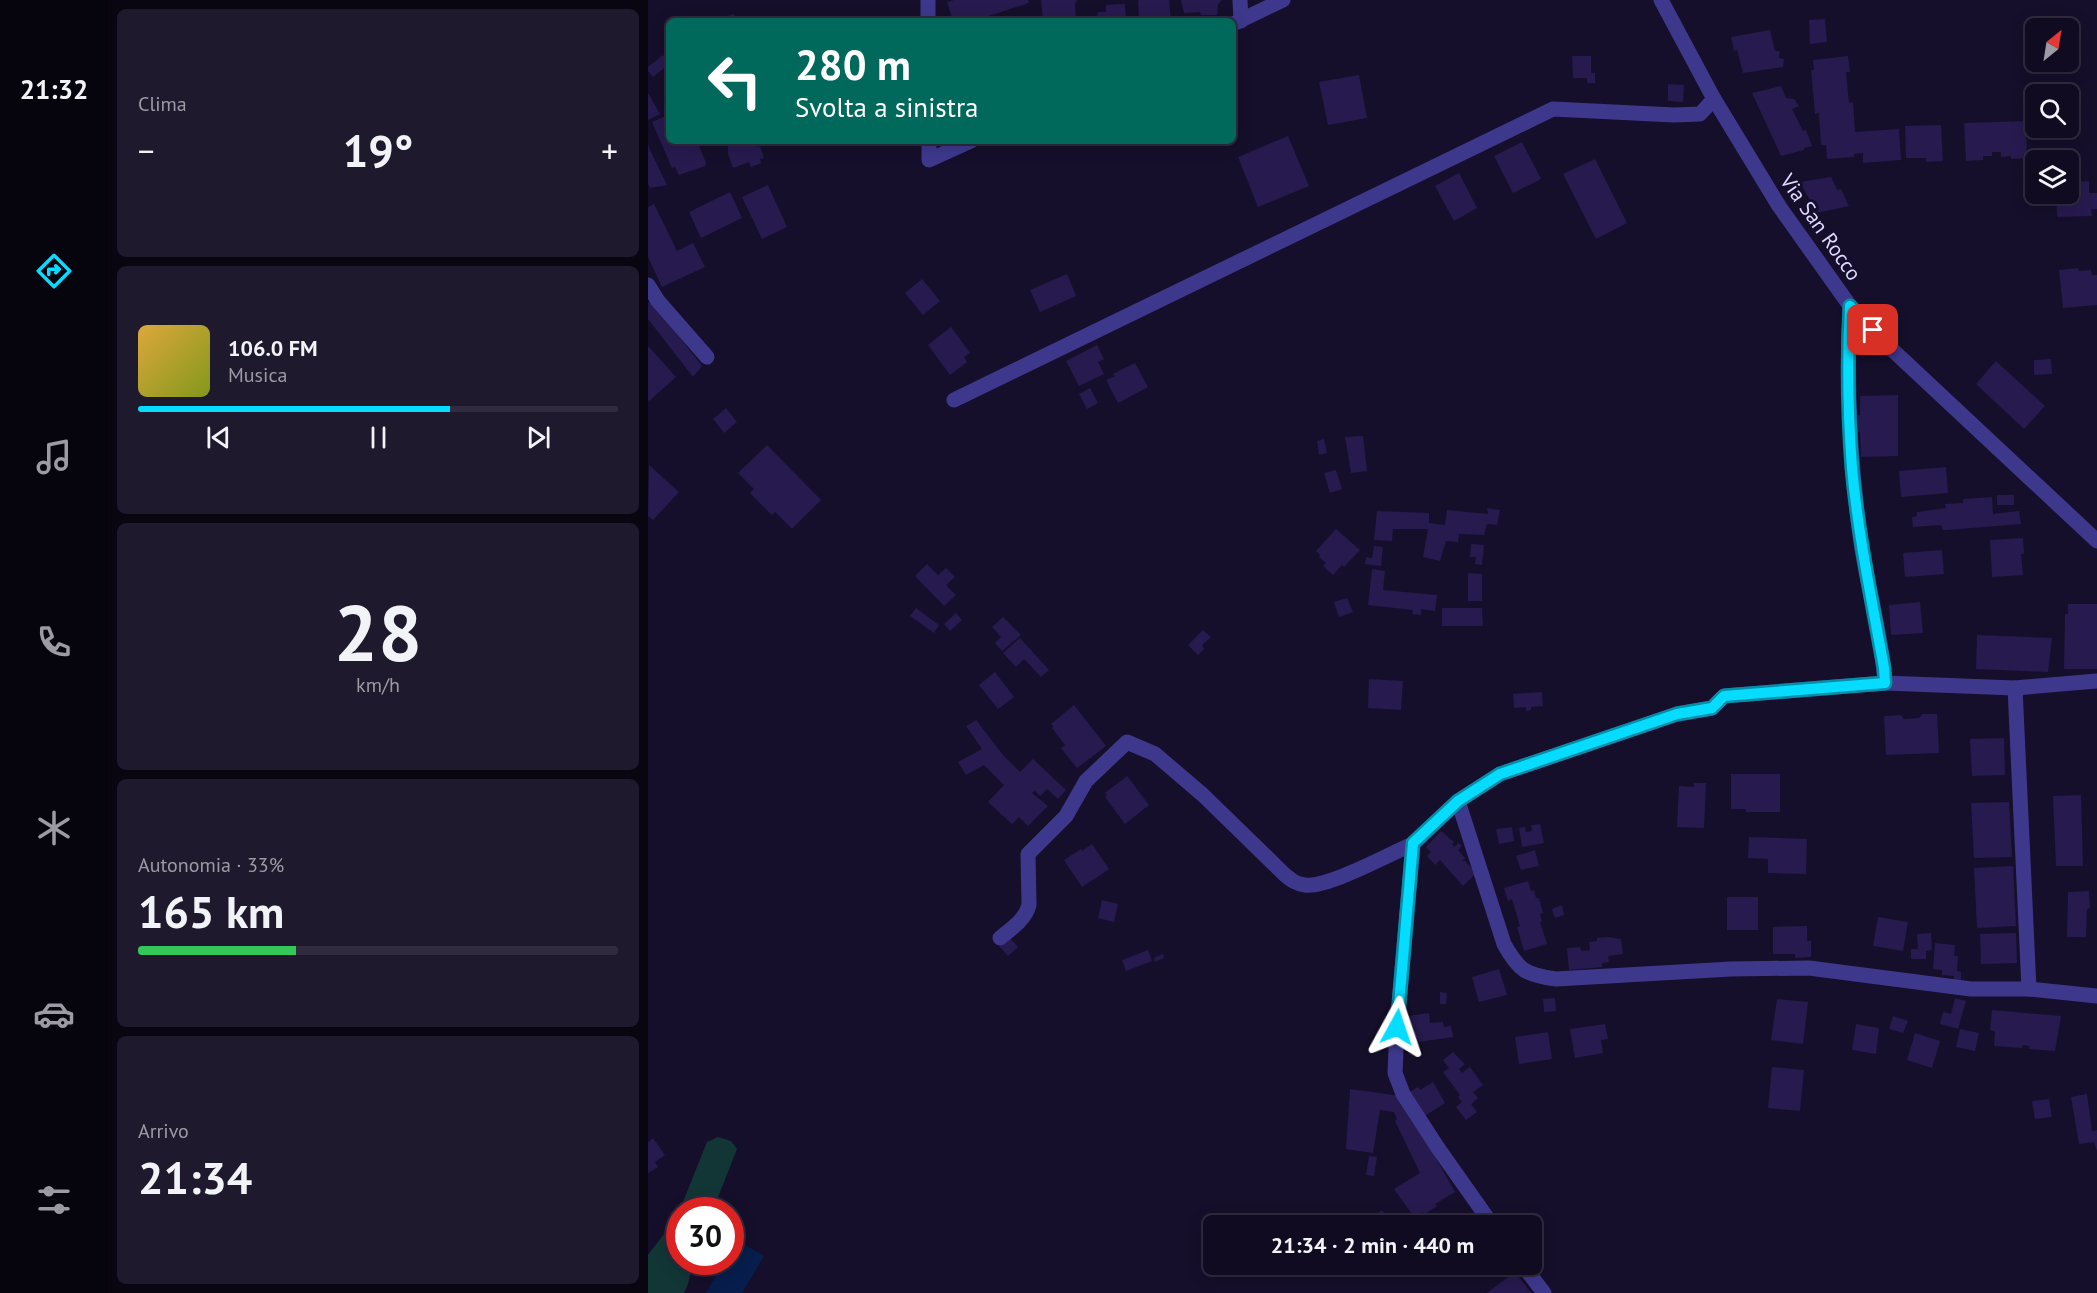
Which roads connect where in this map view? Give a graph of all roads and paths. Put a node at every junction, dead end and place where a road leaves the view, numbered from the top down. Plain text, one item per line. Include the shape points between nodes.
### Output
1 (928, 0) edge
2 (1240, 0) edge
3 (1283, 0) edge
4 (1661, 0) edge
5 (928, 18) edge
6 (1237, 22) edge
7 (1714, 99) junction
8 (929, 144) edge
9 (964, 144) edge
10 (648, 285) edge
11 (1850, 306) junction
12 (707, 357) dead end
13 (954, 400) dead end
14 (2097, 541) edge
15 (2097, 681) edge
16 (1885, 683) junction
17 (2015, 687) junction
18 (1458, 801) junction
19 (1413, 843) junction
20 (1000, 938) dead end
21 (2030, 990) junction
22 (2097, 996) edge
23 (1485, 1215) edge
24 (1530, 1275) edge
25 (1544, 1293) edge

1 - 5 street
2 - 6 street
3 - 6 street
4 - 7 street, Via San Rocco
7 - 11 street, Via San Rocco via 1779,206
7 - 13 street via 1700,114 1553,109
8 - 9 street via 929,160
10 - 12 street via 658,302
11 - 14 street, Via San Rocco
11 - 16 street via 1852,467
15 - 17 street
16 - 17 street
16 - 18 street via 1724,696 1712,708 1677,714 1500,774
17 - 21 street
18 - 19 street
18 - 21 street via 1504,944 1514,962 1532,975 1556,979 1809,968 1971,989
19 - 20 street via 1325,883 1303,885 1284,874 1155,754 1128,742 1086,781 1066,816 1028,854 1027,913
19 - 23 street via 1395,1073 1403,1094
21 - 22 street
24 - 25 street

